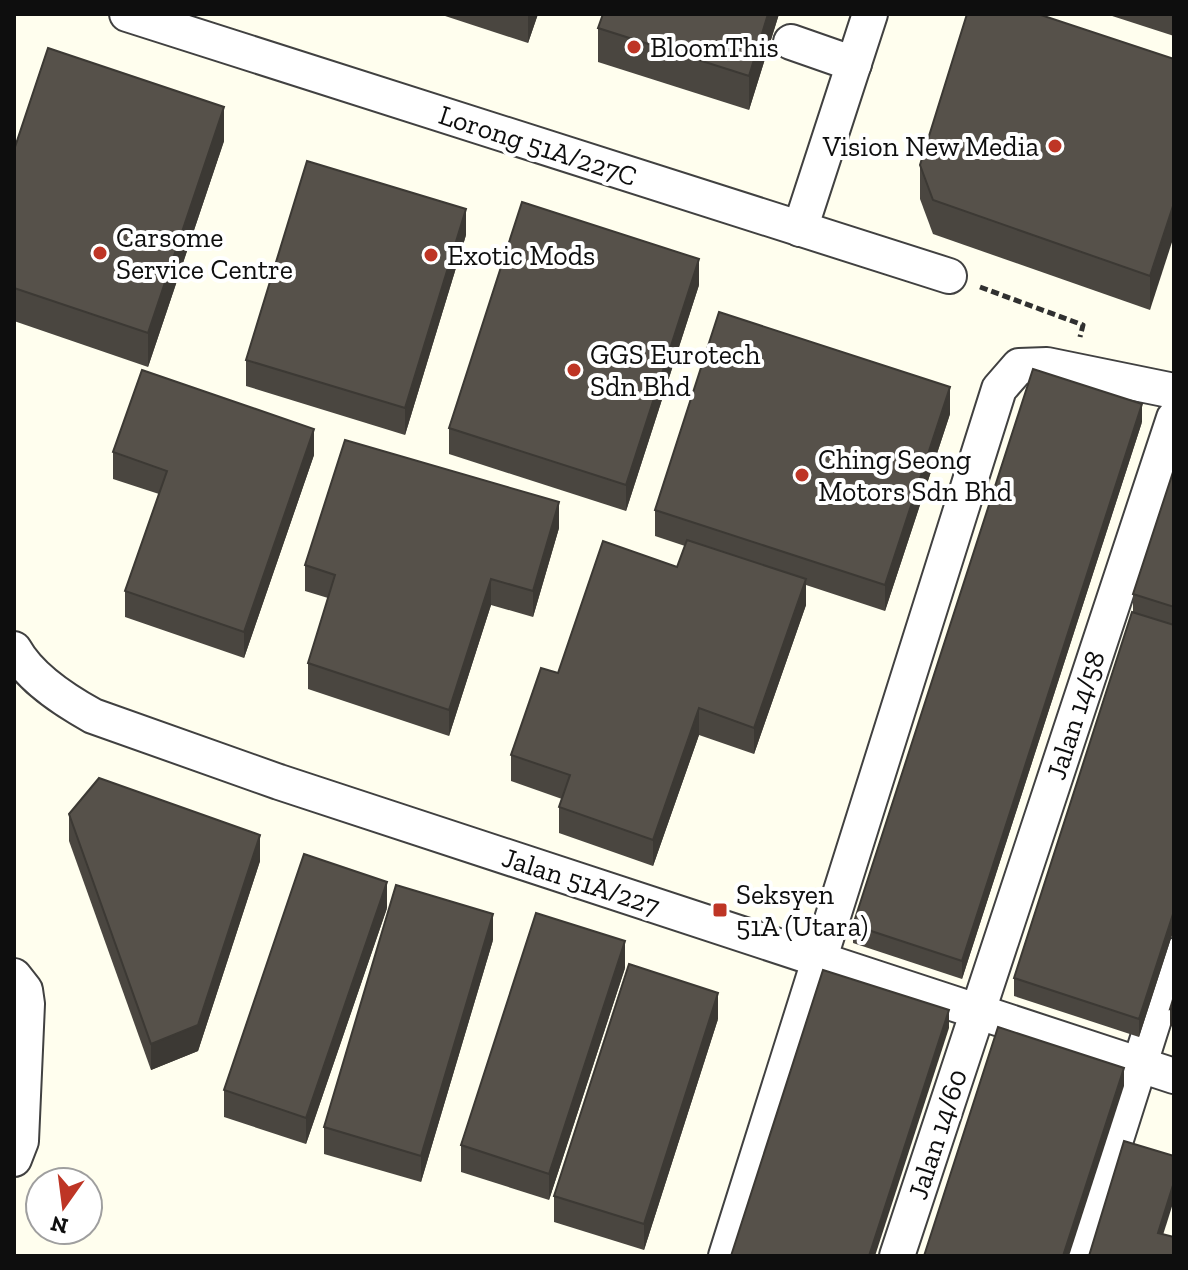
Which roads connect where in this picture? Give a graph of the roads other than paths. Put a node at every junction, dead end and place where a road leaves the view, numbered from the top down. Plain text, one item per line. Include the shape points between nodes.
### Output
1 (127, 14) edge
2 (870, 14) edge
3 (791, 42) dead end
4 (854, 64) junction
5 (800, 229) junction
6 (949, 276) road end
7 (1174, 391) edge
8 (1174, 418) edge
9 (14, 649) edge
10 (1174, 956) edge
11 (820, 960) junction
12 (14, 976) edge
13 (976, 1011) junction
14 (1164, 1073) edge
15 (14, 1159) edge
16 (726, 1256) edge
17 (897, 1256) edge
18 (1079, 1256) edge

1 - 5 street, Lorong 51A/227C
2 - 4 street
3 - 4 street
4 - 5 street
5 - 6 street, Lorong 51A/227C
7 - 11 street via 1047,365 1019,366 999,389
8 - 13 street, Jalan 14/58 via 1122,619
9 - 11 street, Jalan 51A/227 via 38,678 93,716
10 - 14 street
11 - 13 street, Jalan 51A/227
11 - 16 street
12 - 15 street via 25,990 27,1004 21,1141
13 - 14 street, Jalan 51A/227
13 - 17 street, Jalan 14/60
14 - 18 street

